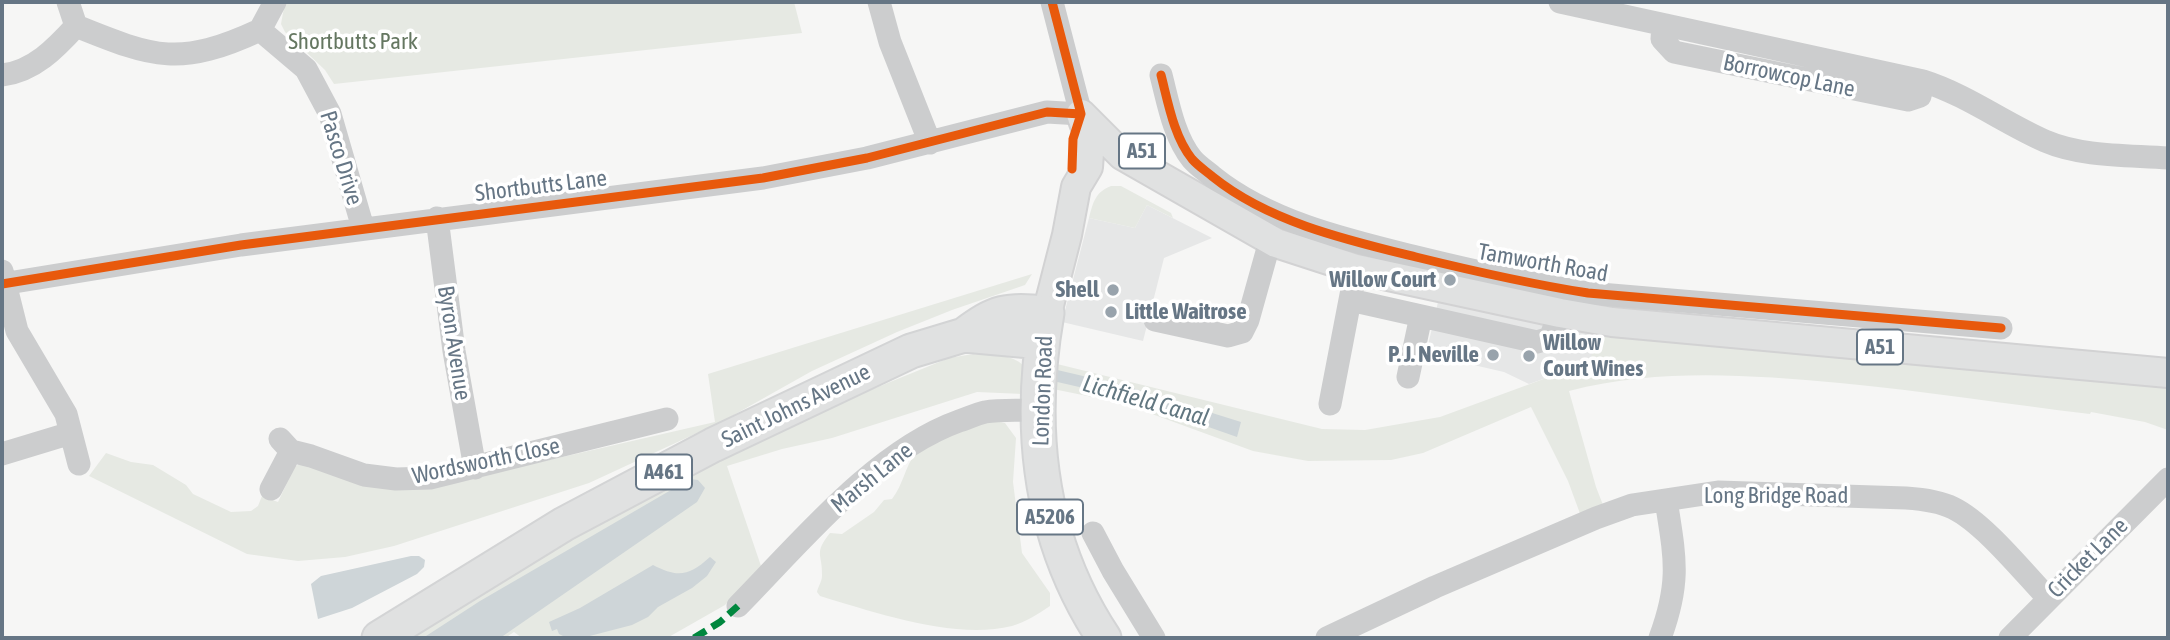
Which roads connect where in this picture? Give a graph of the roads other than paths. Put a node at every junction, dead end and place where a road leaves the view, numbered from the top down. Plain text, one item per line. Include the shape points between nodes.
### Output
1 (68, 2) edge
2 (275, 2) edge
3 (878, 2) edge
4 (1052, 2) edge
5 (1560, 2) edge
6 (76, 26) junction
7 (260, 30) junction
8 (2, 75) edge
9 (1161, 75) dead end
10 (1081, 114) junction
11 (930, 143) junction
12 (2168, 158) edge
13 (1146, 171) junction
14 (1076, 187) junction
15 (1194, 198) junction
16 (1286, 217) junction
17 (437, 218) junction
18 (363, 228) junction
19 (1273, 242) junction
20 (1356, 269) junction
21 (1055, 278) junction
22 (3, 280) edge
23 (1350, 300) junction
24 (1009, 312) junction
25 (1560, 313) junction
26 (1421, 316) junction
27 (1155, 320) dead end
28 (1934, 322) junction
29 (2001, 328) dead end
30 (964, 335) junction
31 (1933, 351) junction
32 (1041, 364) junction
33 (2168, 373) edge
34 (1408, 377) dead end
35 (1329, 404) dead end
36 (667, 419) dead end
37 (2, 454) edge
38 (475, 468) junction
39 (2168, 480) edge
40 (271, 489) dead end
41 (1666, 500) junction
42 (1093, 533) dead end
43 (1113, 571) junction
44 (1077, 592) junction
45 (2048, 598) junction
46 (738, 606) dead end
47 (379, 638) edge
48 (1104, 638) edge
49 (1154, 638) edge
50 (1327, 638) edge
51 (1660, 638) edge
52 (2010, 638) edge

1 - 6 street
2 - 7 street
3 - 11 street
4 - 10 street
5 - 12 street, Borrowcop Lane via 1923,81 2068,149
6 - 7 street via 142,51 165,54 211,50
6 - 8 street via 34,65
7 - 18 street, Pasco Drive via 306,69 330,114
9 - 16 street, Tamworth Road via 1181,141 1193,160 1224,186
10 - 11 street, Shortbutts Lane via 1046,112
10 - 13 main road, Tamworth Road / A51 via 1122,155
10 - 14 main road, London Road / A5206 via 1073,139
10 - 15 main road, Tamworth Road / A51 via 1145,154
11 - 17 street, Shortbutts Lane via 763,178
13 - 14 main road, Tamworth Road via 1106,170
13 - 15 main road, Tamworth Road / A51
14 - 21 main road, London Road / A5206
15 - 19 main road, Tamworth Road / A51
16 - 19 street
16 - 28 street, Tamworth Road via 1378,247 1588,293
17 - 18 street, Shortbutts Lane
17 - 38 street, Byron Avenue
18 - 22 street, Shortbutts Lane
19 - 20 main road, Tamworth Road / A51
19 - 27 street via 1242,332 1227,336
20 - 23 street
20 - 25 main road, Tamworth Road / A51
21 - 24 main road
21 - 32 main road, London Road / A5206
22 - 37 street via 17,331 66,414 81,449
23 - 26 street, Tamworth Road
23 - 35 street
24 - 30 highway, Saint Johns Avenue / A461 via 988,317
24 - 32 highway, Saint Johns Avenue / A461
25 - 26 street, Tamworth Road via 1550,338 1537,342
25 - 31 main road, Tamworth Road / A51 via 1612,322
26 - 34 street
28 - 29 street, Tamworth Road
28 - 31 street
30 - 32 highway, Saint Johns Avenue / A461
30 - 47 highway, Saint Johns Avenue / A461 via 911,351 713,445 564,524
31 - 33 main road, Tamworth Road / A51
32 - 44 highway, London Road / A5206 via 1040,455 1051,524
32 - 46 street, Marsh Lane via 984,412 940,428 881,467
36 - 38 street, Wordsworth Close via 638,416
38 - 40 street, Wordsworth Close via 430,478 396,479 364,475 285,445
39 - 45 street, Cricket Lane
41 - 45 street, Long Bridge Road via 1718,492 1906,498 1951,506 1972,519
41 - 50 street, Long Bridge Road via 1632,505 1596,518
41 - 51 street via 1676,574
42 - 43 street
43 - 44 street
43 - 49 street
44 - 48 highway, London Road / A5206
45 - 52 street, Cricket Lane

